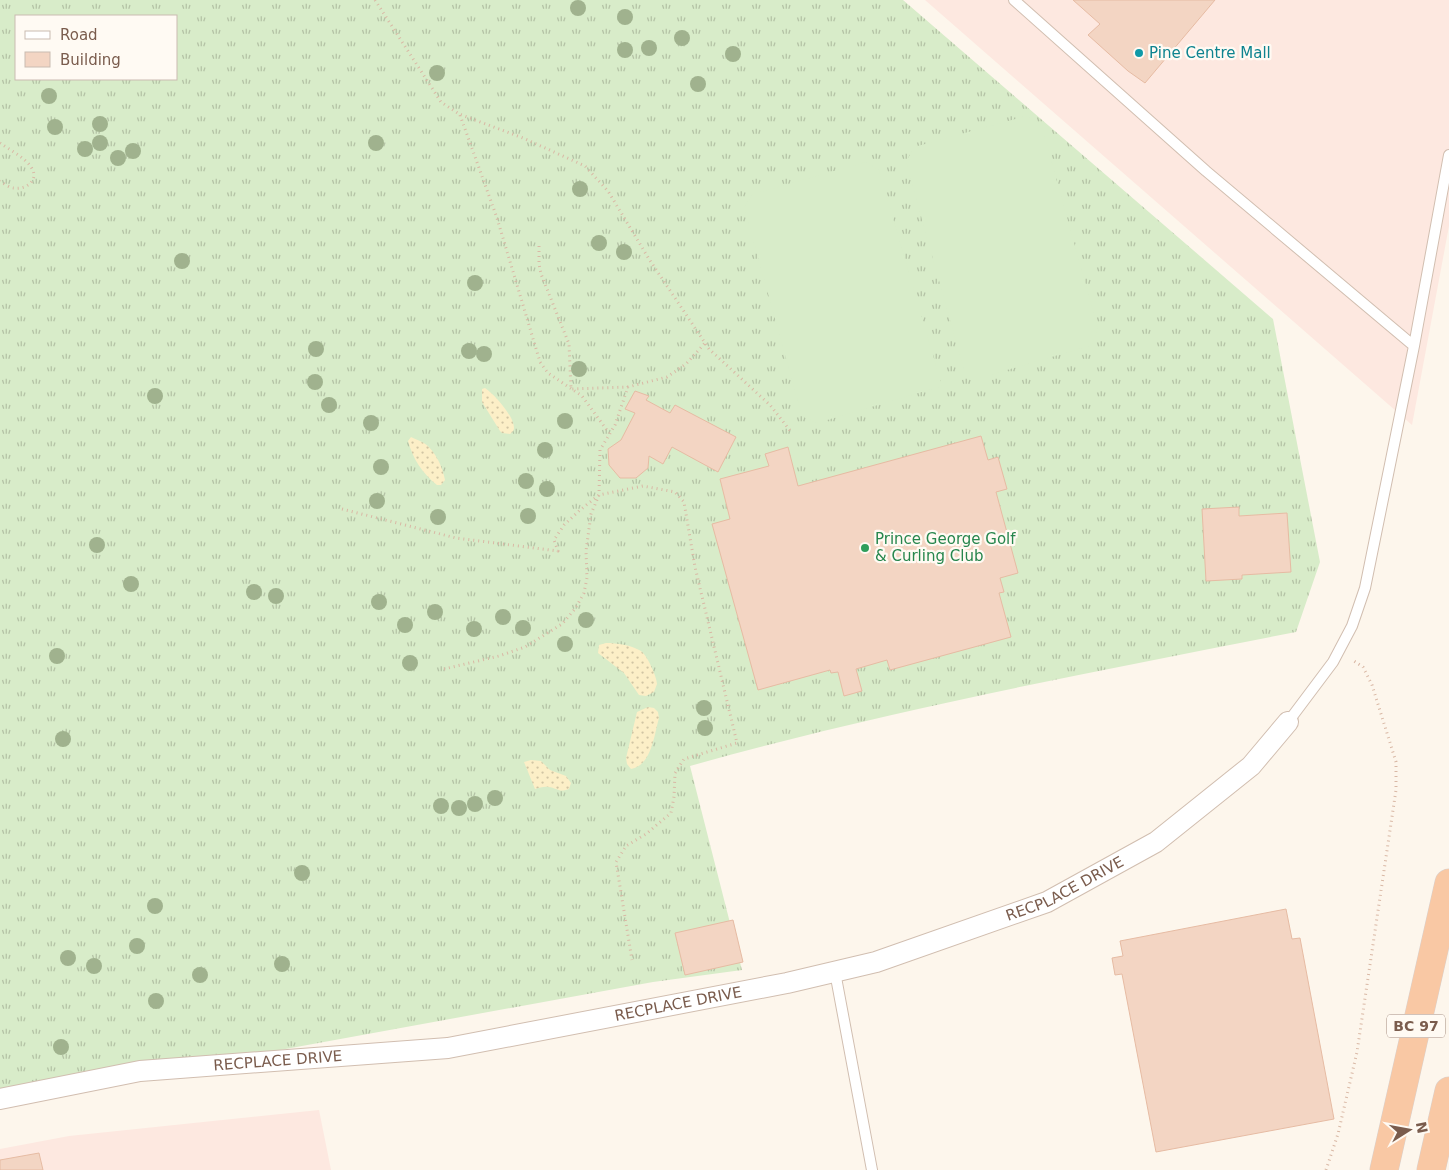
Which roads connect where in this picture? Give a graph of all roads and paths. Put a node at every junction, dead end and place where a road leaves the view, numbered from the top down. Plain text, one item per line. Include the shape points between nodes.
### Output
1 (375, 0) edge
2 (1014, 0) edge
3 (460, 114) junction
4 (0, 143) edge
5 (1449, 155) edge
6 (0, 181) edge
7 (539, 246) dead end
8 (705, 343) junction
9 (1414, 346) junction
10 (628, 387) junction
11 (572, 389) junction
12 (609, 433) junction
13 (792, 433) dead end
14 (599, 495) junction
15 (342, 509) dead end
16 (1338, 650) junction
17 (444, 669) dead end
18 (1288, 722) joint
19 (1449, 883) edge
20 (632, 960) dead end
21 (835, 972) junction
22 (1449, 1091) edge
23 (0, 1099) edge
24 (872, 1170) edge
25 (1326, 1170) edge
26 (1384, 1170) edge
27 (1431, 1170) edge

1 - 3 path via 441,102
2 - 9 lane via 1206,171
3 - 8 path via 585,166 608,191
3 - 11 path via 497,218 540,362 548,373
4 - 6 path via 32,168 34,177 26,187 13,188
5 - 9 lane
7 - 11 path via 541,274 569,344
8 - 10 path via 686,364 667,377
8 - 13 path via 770,405
9 - 16 lane via 1365,588 1352,626
10 - 11 path
10 - 12 path
11 - 12 path via 582,396
12 - 14 path via 600,450
14 - 15 path via 564,525 554,540 558,551 456,538
14 - 17 path via 591,514 584,593 562,624 525,647
14 - 20 path via 643,486 675,492 684,502 695,567 737,743 684,759 674,773 671,813 626,846 616,862
16 - 18 lane
16 - 25 path via 1363,667 1369,676 1394,752 1397,779 1357,1052
18 - 21 street, RECPLACE DRIVE via 1251,766 1156,842 1131,856 1047,902 876,962
19 - 26 highway, BC 97
21 - 23 street, RECPLACE DRIVE via 448,1048 140,1071
21 - 24 lane
22 - 27 highway

